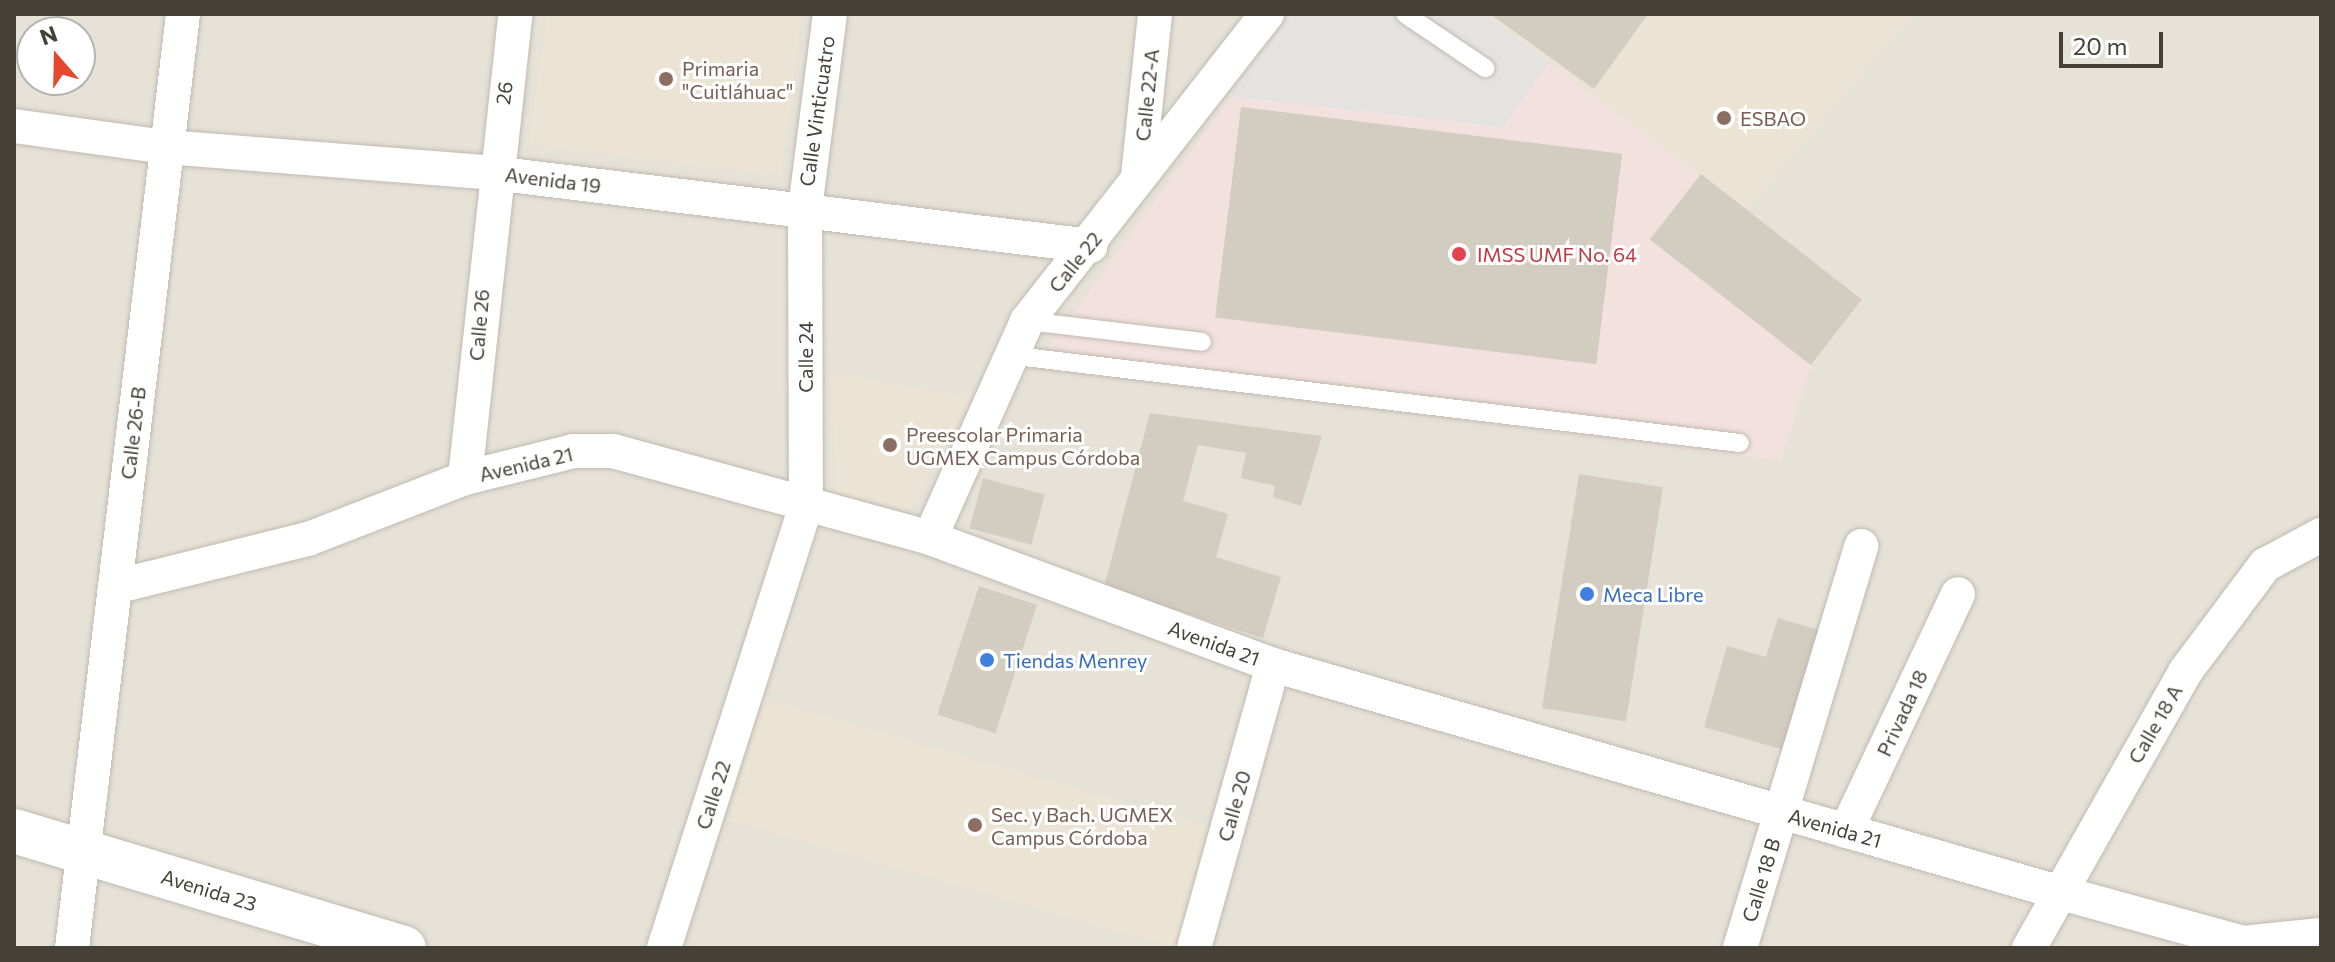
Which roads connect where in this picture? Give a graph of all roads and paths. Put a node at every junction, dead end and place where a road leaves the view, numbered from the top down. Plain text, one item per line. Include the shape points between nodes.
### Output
1 (183, 14) edge
2 (515, 14) edge
3 (830, 14) edge
4 (1155, 14) edge
5 (1267, 14) edge
6 (1405, 14) edge
7 (1485, 68) dead end
8 (14, 126) edge
9 (166, 147) junction
10 (493, 173) junction
11 (1138, 176) junction
12 (805, 209) junction
13 (1091, 246) junction
14 (1027, 321) junction
15 (1202, 342) dead end
16 (1008, 355) junction
17 (1740, 443) dead end
18 (465, 478) junction
19 (806, 506) junction
20 (2321, 535) edge
21 (930, 538) junction
22 (1861, 546) dead end
23 (115, 587) junction
24 (1958, 594) dead end
25 (1273, 665) junction
26 (1782, 813) junction
27 (14, 831) edge
28 (1846, 831) junction
29 (81, 852) junction
30 (2058, 892) junction
31 (2321, 935) edge
32 (72, 948) edge
33 (404, 948) edge
34 (664, 948) edge
35 (1194, 948) edge
36 (1740, 948) edge
37 (2029, 948) edge

1 - 9 street, Calle 26-B
2 - 10 street, 26
3 - 12 street, Calle Vinticuatro
4 - 11 street, Calle 22-A
5 - 11 street, Calle 22
6 - 7 lane
8 - 9 street, Avenida 19
9 - 10 street, Avenida 19
9 - 23 street, Calle 26-B
10 - 12 street, Avenida 19
10 - 18 street, Calle 26
11 - 13 street, Calle 22
12 - 13 street, Avenida 19
12 - 19 street, Calle 24
13 - 14 street, Calle 22
14 - 15 lane
14 - 16 street, Calle 22
16 - 17 lane
16 - 21 street, Calle 22
18 - 19 street, Avenida 21 via 573,451 613,451
18 - 23 street, Avenida 21 via 308,539
19 - 21 street, Avenida 21
19 - 34 street, Calle 22
20 - 30 street, Calle 18 A via 2265,565 2185,672
21 - 25 street, Avenida 21
22 - 26 street, Calle 18 B
23 - 29 street, Calle 26-B
24 - 28 street, Privada 18
25 - 26 street, Avenida 21
25 - 35 street, Calle 20
26 - 28 street, Avenida 21
26 - 36 street, Calle 18 B
27 - 29 street, Avenida 23
28 - 30 street, Avenida 21
29 - 32 street, Calle 26-B
29 - 33 street, Avenida 23
30 - 31 street, Avenida 21 via 2243,943
30 - 37 street, Calle 18 A

